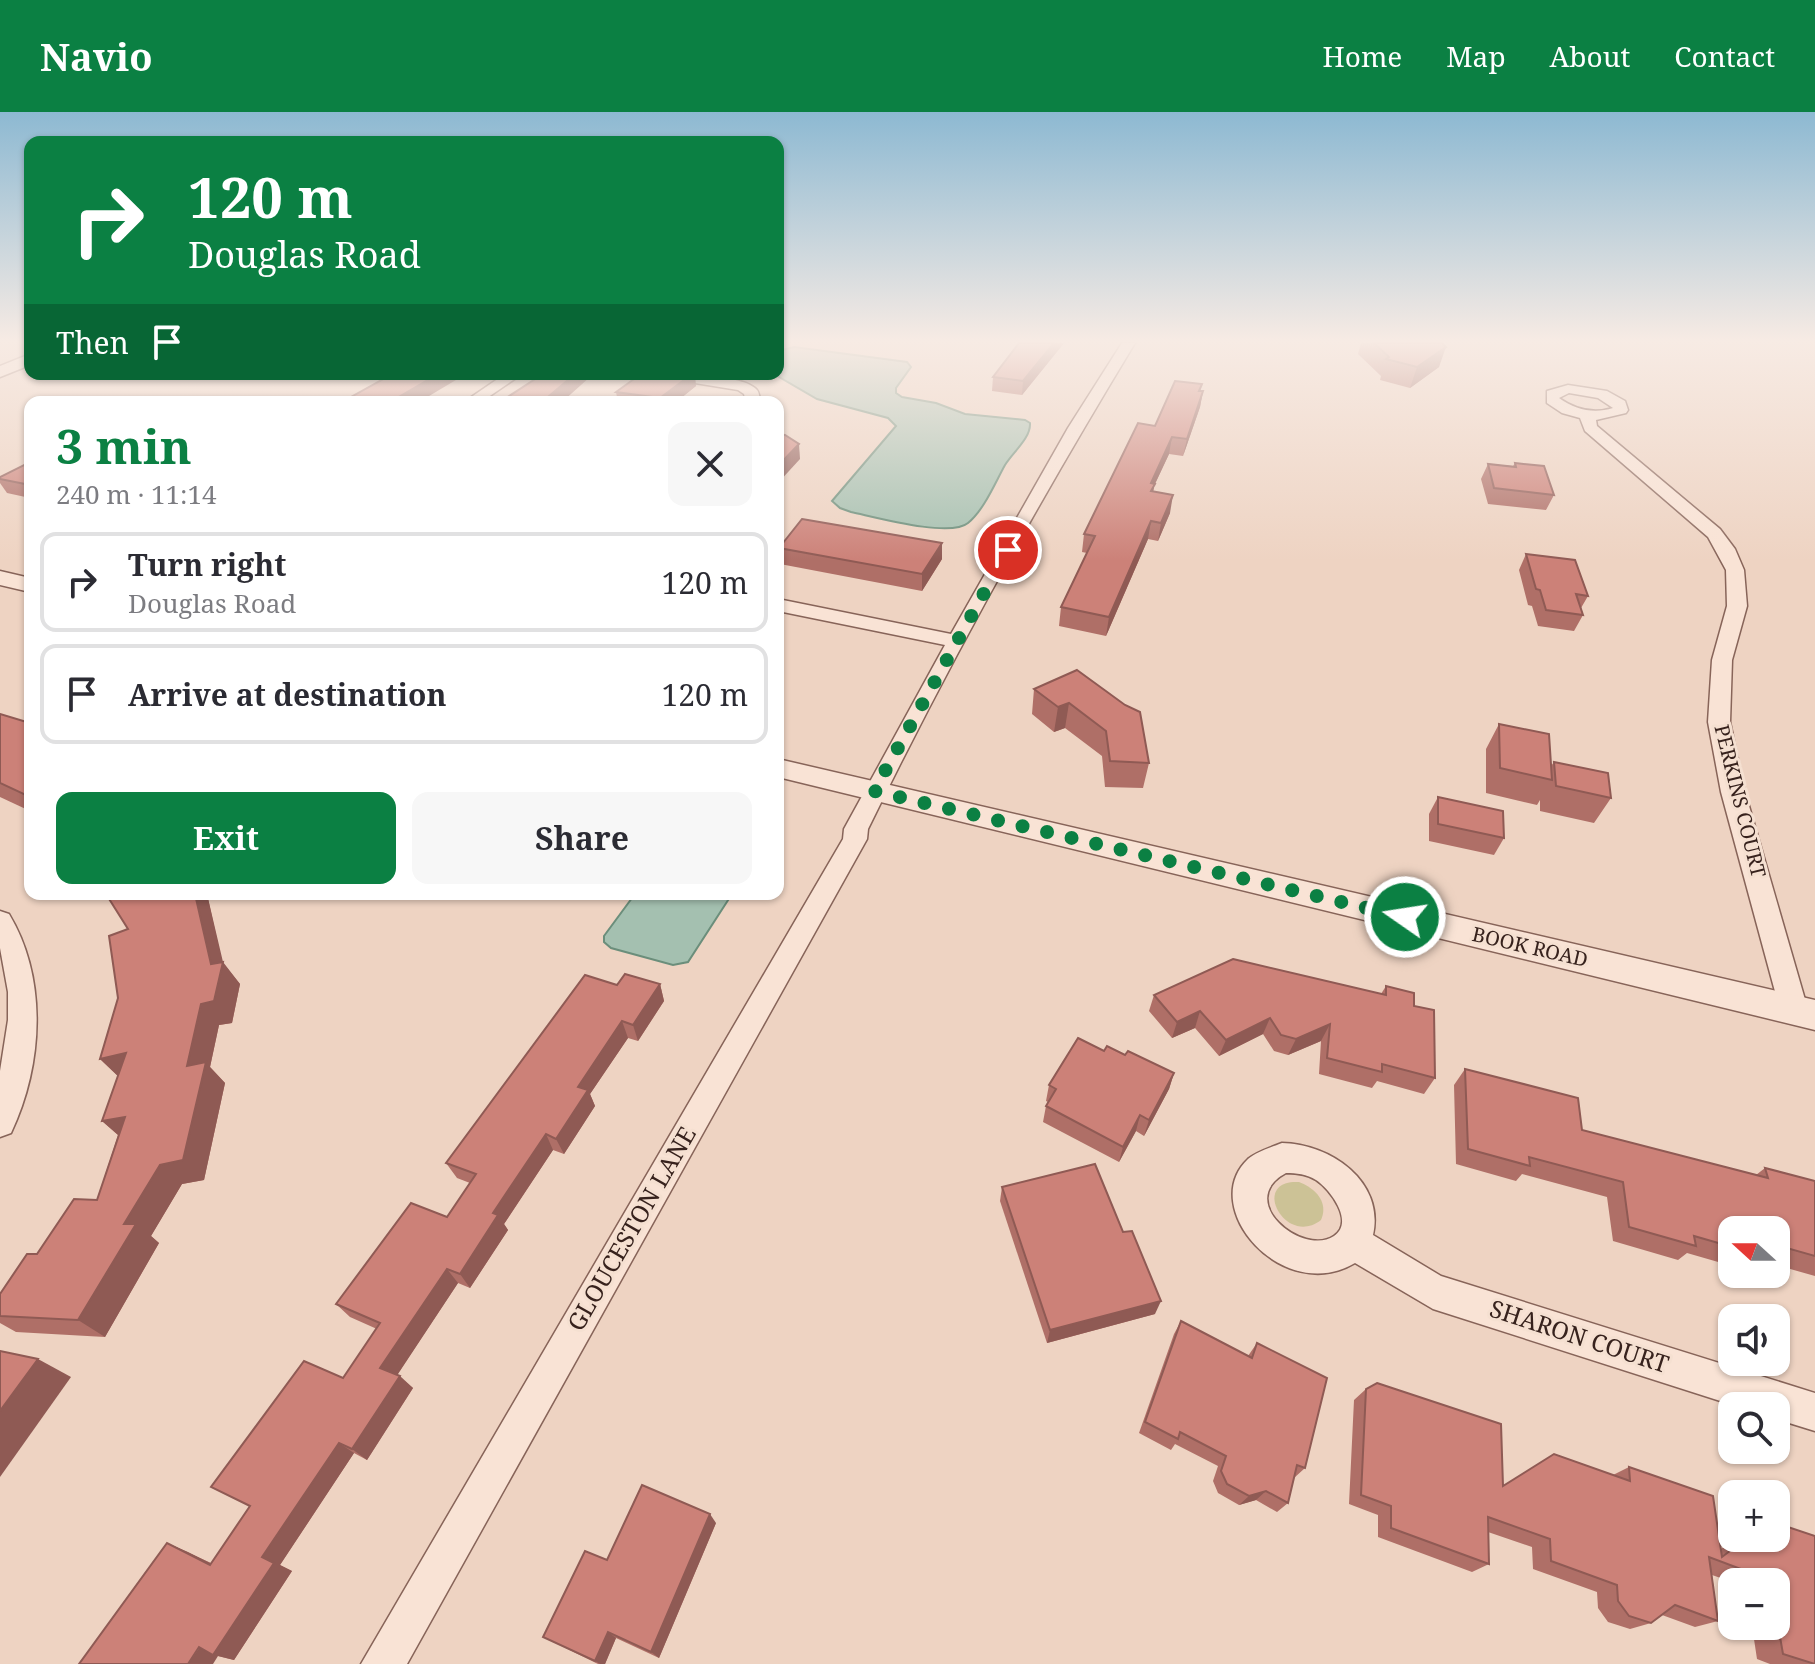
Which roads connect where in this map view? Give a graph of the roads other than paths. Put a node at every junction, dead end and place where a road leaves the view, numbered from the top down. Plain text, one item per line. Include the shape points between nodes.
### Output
1 (1084, 415) edge
2 (1587, 415) edge
3 (0, 578) edge
4 (24, 584) edge
5 (784, 606) edge
6 (957, 641) junction
7 (784, 769) edge
8 (874, 791) junction
9 (0, 921) edge
10 (1805, 1013) edge
11 (0, 1123) edge
12 (1352, 1242) dead end
13 (1815, 1412) edge
14 (383, 1664) edge

1 - 6 street, GLOUCESTON LANE
2 - 10 street, PERKINS COURT via 1590,428 1714,533 1735,570 1737,606 1722,660 1719,722 1733,792
3 - 4 street
5 - 6 street
6 - 8 street, GLOUCESTON LANE
7 - 8 street, BOOK ROAD
8 - 10 street, BOOK ROAD
8 - 14 street, GLOUCESTON LANE via 855,839
9 - 11 street via 16,958 23,995 22,1031
12 - 13 street, SHARON COURT via 1433,1291

